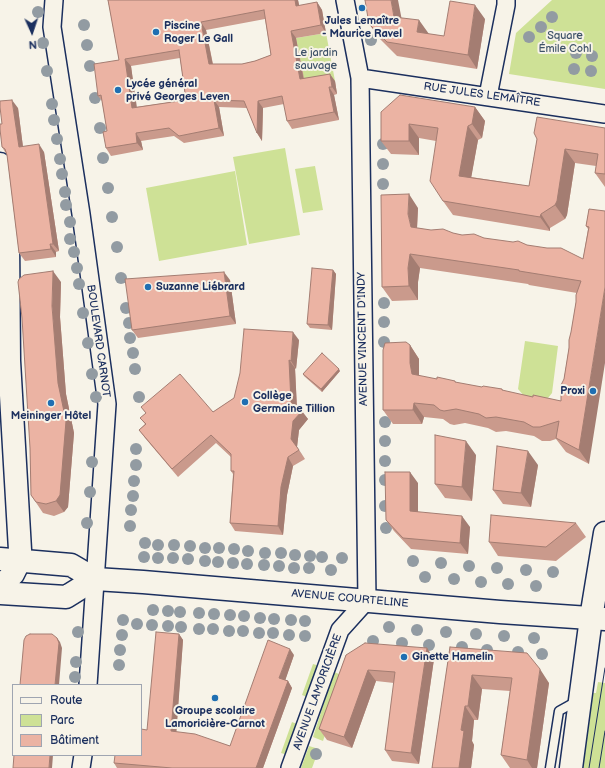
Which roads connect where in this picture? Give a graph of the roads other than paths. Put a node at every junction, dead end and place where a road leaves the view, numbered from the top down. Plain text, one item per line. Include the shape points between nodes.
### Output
1 (54, 0) edge
2 (345, 0) edge
3 (510, 2) edge
4 (360, 78) junction
5 (488, 96) junction
6 (605, 114) edge
7 (0, 164) edge
8 (605, 533) edge
9 (10, 560) edge
10 (95, 579) junction
11 (0, 587) edge
12 (0, 593) edge
13 (367, 600) junction
14 (598, 619) edge
15 (88, 684) edge
16 (581, 698) junction
17 (82, 756) edge
18 (81, 768) edge
19 (290, 768) edge
20 (550, 768) edge
21 (571, 768) edge

1 - 10 street, BOULEVARD CARNOT via 52,27 108,404
2 - 4 street, AVENUE VINCENT D'INDY
3 - 5 street
4 - 5 street, RUE JULES LEMAÎTRE
4 - 13 street, AVENUE VINCENT D'INDY
5 - 6 street, RUE JULES LEMAÎTRE
7 - 9 main road via 8,238 9,361 20,534
8 - 14 main road
9 - 10 main road, AVENUE COURTELINE via 71,565
9 - 11 main road via 13,574
10 - 12 main road via 66,597
10 - 13 main road, AVENUE COURTELINE
10 - 15 street, BOULEVARD CARNOT
13 - 14 main road, AVENUE COURTELINE
13 - 19 street, AVENUE LAMORICIÈRE via 340,630
14 - 16 main road
16 - 20 lane via 559,711
16 - 21 main road
17 - 18 street

